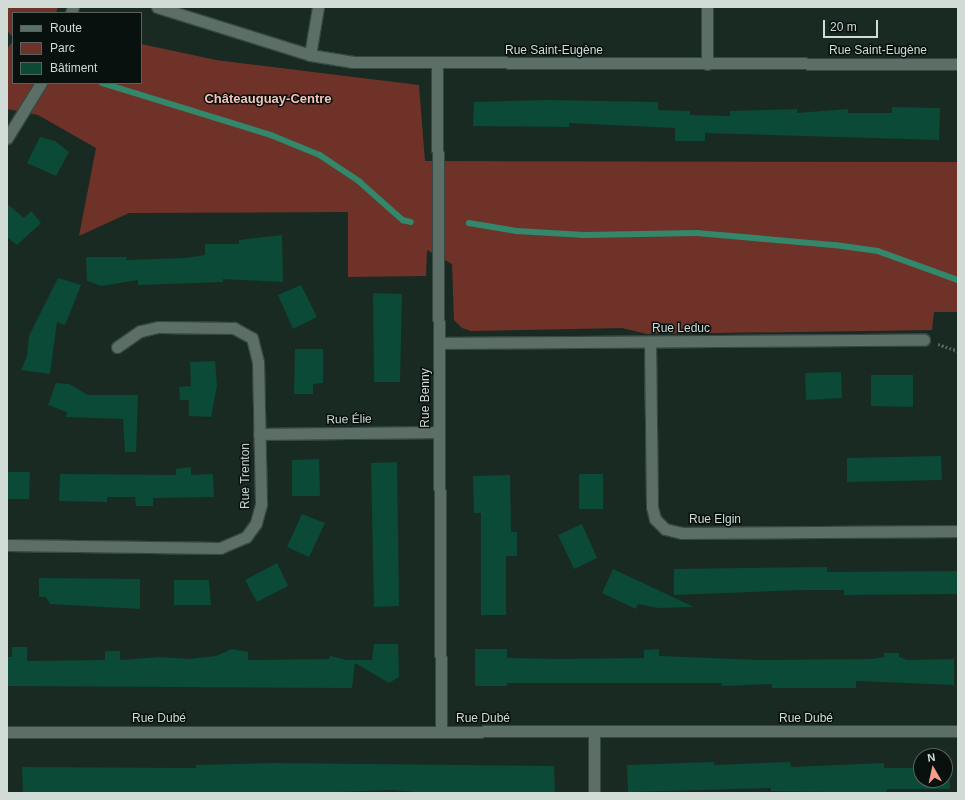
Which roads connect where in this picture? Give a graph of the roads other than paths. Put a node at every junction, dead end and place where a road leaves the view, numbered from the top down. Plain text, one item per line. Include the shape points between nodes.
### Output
1 (157, 7) edge
2 (318, 7) edge
3 (707, 7) edge
4 (310, 55) junction
5 (438, 64) junction
6 (707, 64) junction
7 (958, 64) edge
8 (40, 84) edge
9 (7, 138) edge
10 (924, 340) road end
11 (650, 342) junction
12 (439, 343) junction
13 (117, 347) dead end
14 (439, 432) junction
15 (259, 434) junction
16 (958, 532) edge
17 (7, 546) edge
18 (958, 731) edge
19 (7, 732) edge
20 (441, 732) junction
21 (594, 733) junction
22 (594, 793) edge

1 - 4 street, Rue Saint-Eugène
2 - 4 street
3 - 6 street
4 - 5 street, Rue Saint-Eugène via 353,62
5 - 6 street, Rue Saint-Eugène
5 - 12 street, Rue Benny
6 - 7 street, Rue Saint-Eugène
8 - 9 street
10 - 11 street, Rue Leduc
11 - 12 street, Rue Leduc
11 - 16 street, Rue Elgin via 652,507 655,519 665,529 683,533
12 - 14 street, Rue Benny
13 - 15 street, Rue Trenton via 140,331 158,327 226,327 247,333 257,352
14 - 15 street, Rue Élie
14 - 20 street, Rue Benny
15 - 17 street, Rue Trenton via 259,514 252,530 238,542 220,548 195,549
18 - 21 street, Rue Dubé
19 - 20 street, Rue Dubé
20 - 21 street, Rue Dubé
21 - 22 street

